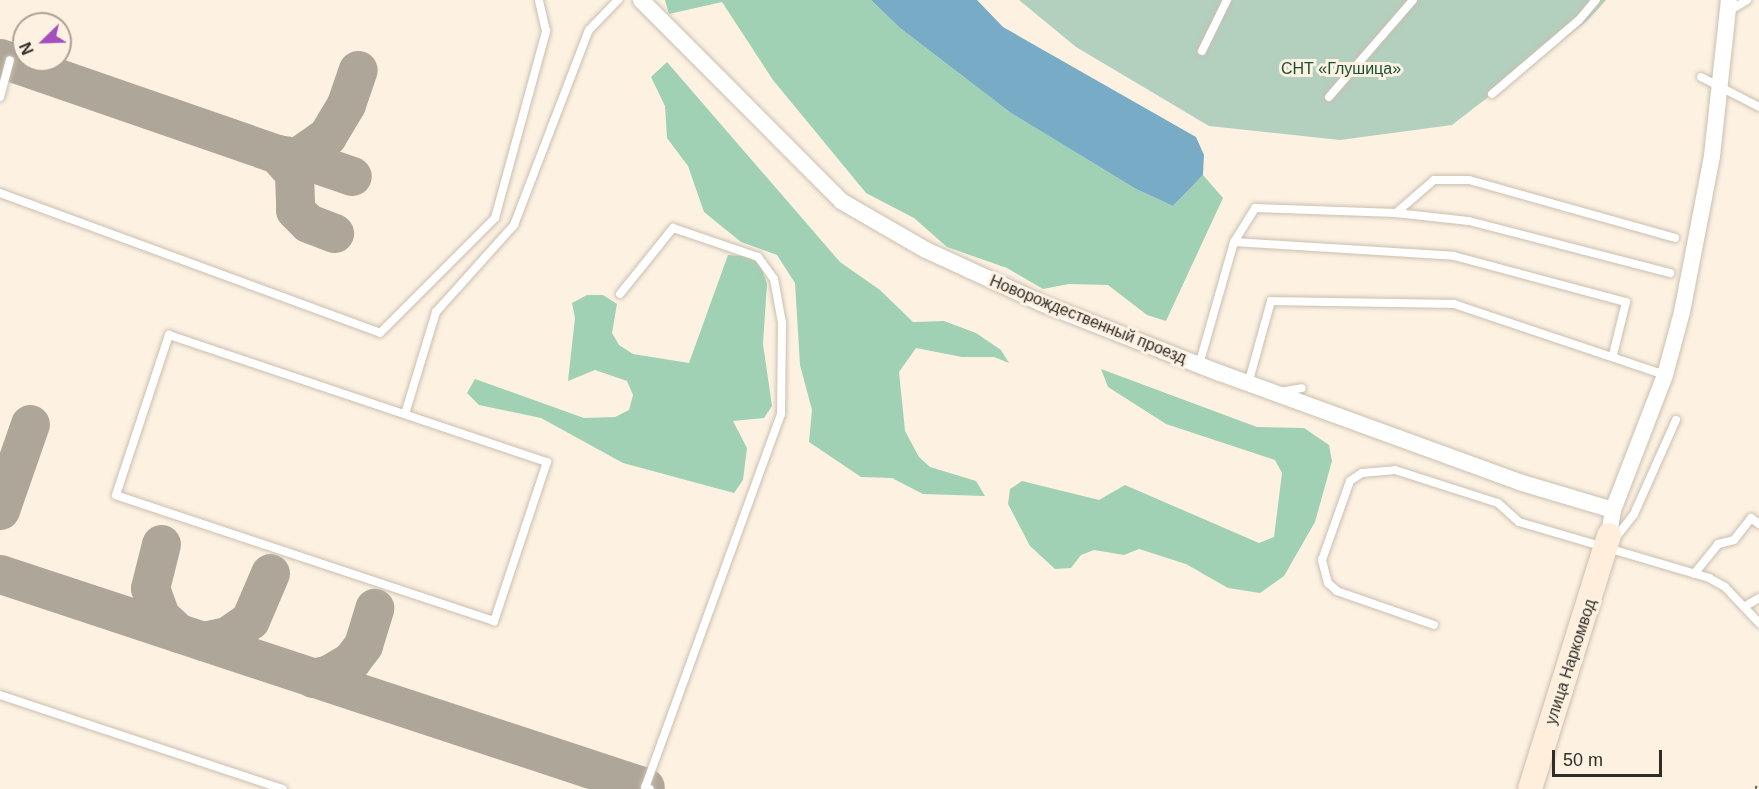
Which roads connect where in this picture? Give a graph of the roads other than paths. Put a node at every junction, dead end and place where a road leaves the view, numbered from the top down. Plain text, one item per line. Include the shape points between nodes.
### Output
1 (539, 0) edge
2 (618, 0) edge
3 (641, 0) edge
4 (1227, 0) edge
5 (1413, 0) edge
6 (1596, 0) edge
7 (1747, 0) edge
8 (1729, 5) edge
9 (1202, 51) dead end
10 (10, 60) dead end
11 (1701, 77) dead end
12 (1720, 85) junction
13 (1492, 94) dead end
14 (0, 97) edge
15 (1329, 97) dead end
16 (1759, 107) edge
17 (0, 193) edge
18 (1396, 213) junction
19 (1675, 238) dead end
20 (1234, 242) junction
21 (1670, 273) dead end
22 (620, 294) dead end
23 (1613, 355) junction
24 (1199, 365) junction
25 (1665, 375) junction
26 (1248, 384) junction
27 (1302, 388) dead end
28 (1273, 393) junction
29 (405, 414) junction
30 (1676, 420) dead end
31 (1612, 500) junction
32 (1759, 524) edge
33 (1607, 543) junction
34 (1694, 574) junction
35 (1759, 598) edge
36 (1744, 607) junction
37 (1759, 623) edge
38 (1434, 625) dead end
39 (0, 695) edge
40 (283, 789) edge
41 (650, 789) edge
42 (1530, 789) edge

1 - 17 lane via 546,30 495,218 380,333
2 - 29 lane via 589,30 514,225 436,312
3 - 24 street, Новорождественный проезд via 842,201 926,250 1041,303
4 - 9 lane
5 - 15 lane
6 - 13 lane via 1579,20
7 - 8 lane
8 - 12 street
10 - 14 lane
11 - 12 lane
12 - 16 lane
12 - 25 street via 1710,167
18 - 19 lane via 1434,180 1469,180
18 - 20 lane via 1255,207
18 - 21 lane via 1469,221
20 - 23 lane via 1454,256 1626,302
20 - 24 lane
22 - 41 lane via 673,228 758,256 768,265 779,294 783,345 781,414 645,787
23 - 25 lane
23 - 26 lane via 1454,304 1271,301
24 - 26 street, Новорождественный проезд
25 - 31 street
26 - 28 street, Новорождественный проезд
27 - 28 lane
28 - 31 street, Новорождественный проезд via 1519,482
29 - 29 lane via 547,462 494,621 116,495 169,335
30 - 33 lane via 1634,514
31 - 33 street
32 - 34 lane via 1751,518 1734,540 1718,544
33 - 34 lane
33 - 38 lane via 1519,522 1498,503 1395,470 1362,473 1350,481 1322,560 1328,583 1337,591
33 - 42 street, улица Наркомвод
34 - 36 lane via 1725,587
35 - 36 lane
36 - 37 lane
39 - 40 lane

